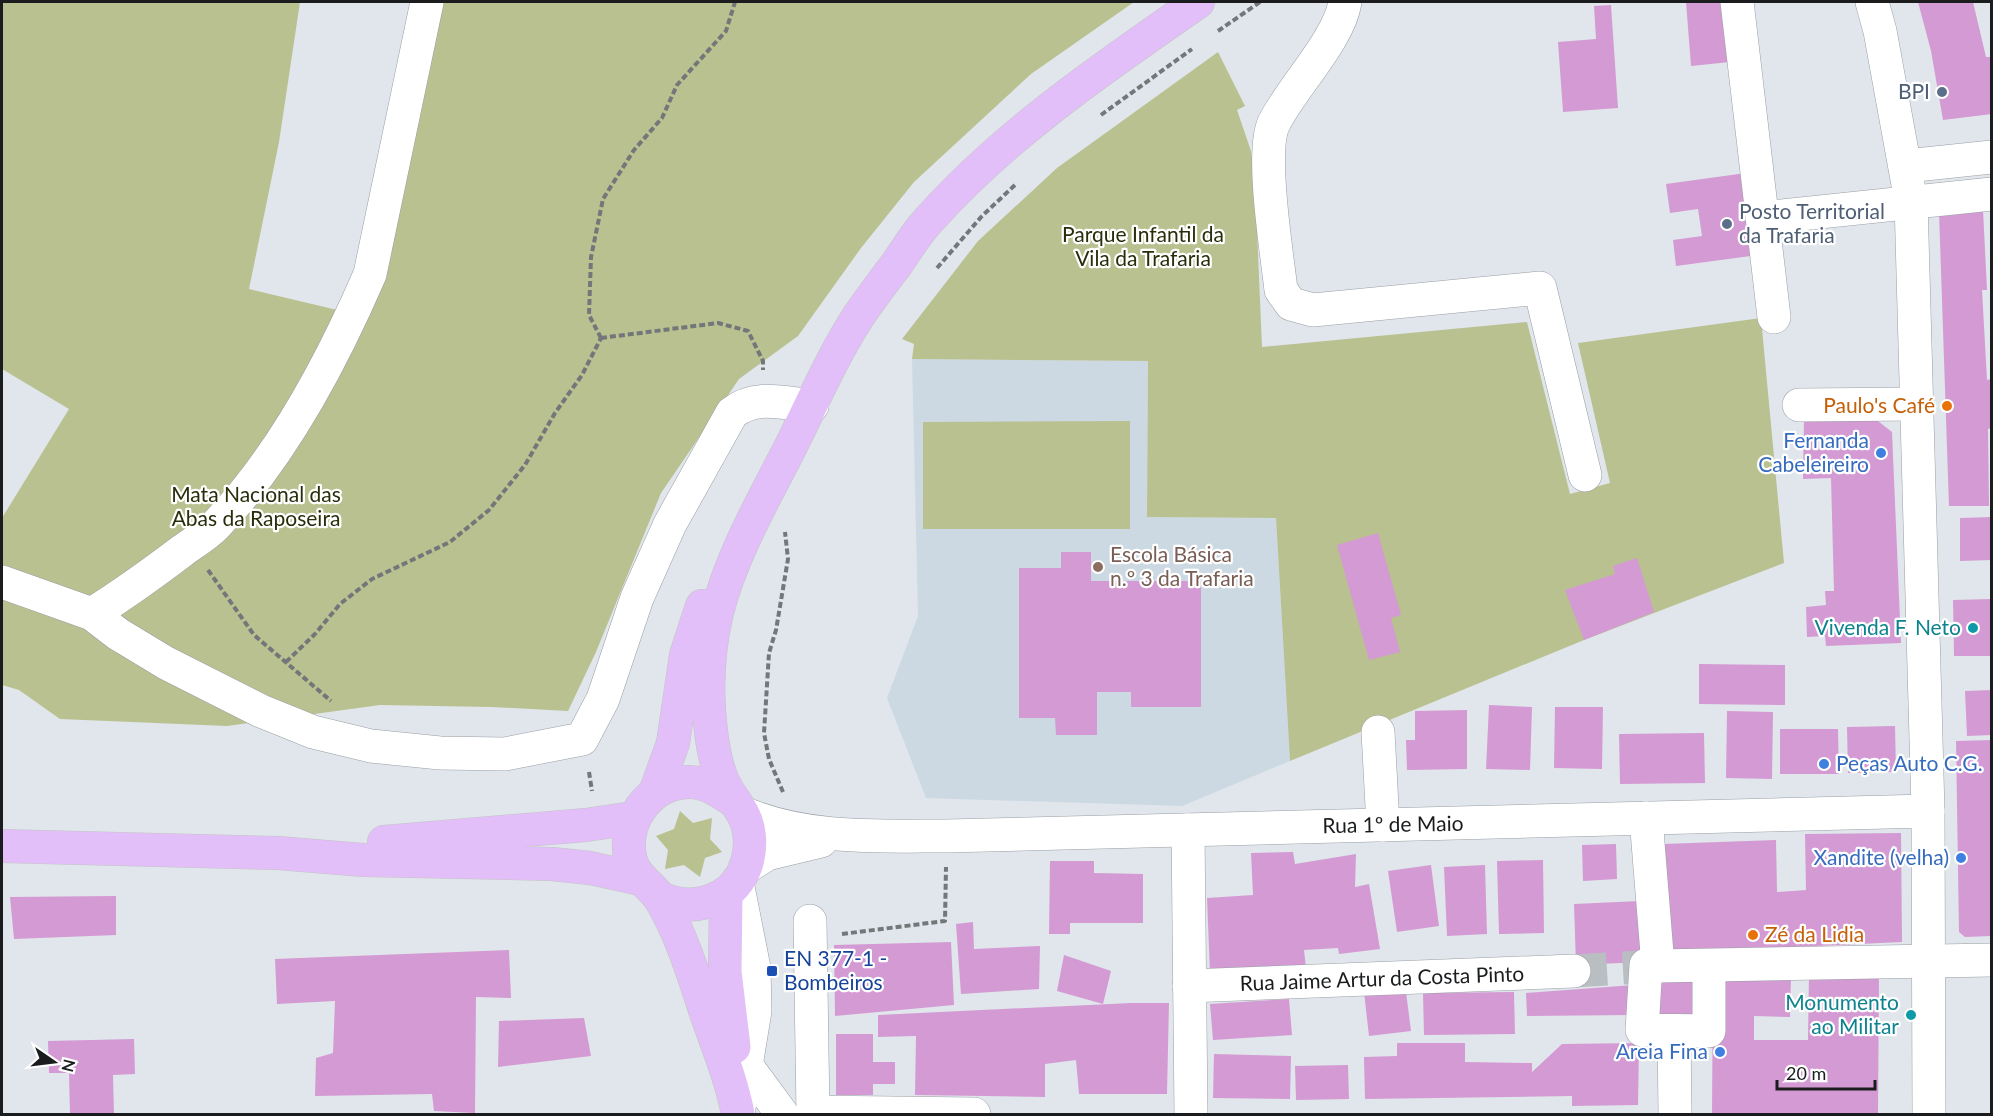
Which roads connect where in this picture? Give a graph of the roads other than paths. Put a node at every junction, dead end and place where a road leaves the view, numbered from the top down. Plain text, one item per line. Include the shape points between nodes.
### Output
1 (428, 2) edge
2 (1198, 2) edge
3 (1345, 2) edge
4 (1737, 2) edge
5 (1872, 2) edge
6 (1992, 157) edge
7 (1906, 166) junction
8 (1992, 194) edge
9 (1911, 201) junction
10 (1762, 218) junction
11 (1774, 317) dead end
12 (1916, 404) junction
13 (812, 405) junction
14 (1799, 405) dead end
15 (1585, 475) dead end
16 (759, 509) junction
17 (2, 582) edge
18 (93, 614) junction
19 (1378, 732) dead end
20 (655, 793) junction
21 (737, 806) junction
22 (1928, 811) junction
23 (633, 818) junction
24 (1647, 818) junction
25 (1383, 825) junction
26 (1188, 830) junction
27 (858, 836) junction
28 (2, 846) edge
29 (278, 853) junction
30 (736, 881) junction
31 (650, 889) junction
32 (810, 929) road end
33 (1930, 960) junction
34 (1992, 960) edge
35 (1652, 966) junction
36 (1708, 967) junction
37 (1574, 971) tunnel mouth
38 (1189, 986) junction
39 (1674, 1031) junction
40 (746, 1065) junction
41 (738, 1114) edge
42 (803, 1114) edge
43 (974, 1114) edge
44 (1191, 1114) edge
45 (1675, 1114) edge
46 (1929, 1114) edge

1 - 18 street via 370,274 354,312 289,430 251,486 213,528
2 - 13 main road via 1086,80 1014,139 926,223 857,318
3 - 15 street via 1337,25 1273,124 1267,149 1281,290 1291,304 1313,310 1540,288
4 - 10 street
5 - 7 street
6 - 7 street
7 - 9 street
8 - 9 street
9 - 10 street
9 - 12 street
10 - 11 street
12 - 14 street
12 - 22 street
13 - 16 main road
13 - 18 street via 745,402 732,413 670,524 637,598 603,699 582,739 505,754 440,753 371,746 313,732 261,711 166,663
16 - 20 main road via 698,615 686,655 673,743
16 - 21 main road via 728,579 708,666 712,741 721,777
17 - 18 street
19 - 25 street
20 - 21 main road via 669,786 701,783 717,789
20 - 23 main road
21 - 27 street, Rua 1º de Maio via 792,830
21 - 30 main road via 750,831 749,854
22 - 24 street, Rua 1º de Maio
22 - 33 street
23 - 29 main road
23 - 31 main road via 628,844 630,861
24 - 25 street, Rua 1º de Maio
24 - 35 street
25 - 26 street, Rua 1º de Maio
26 - 27 street, Rua 1º de Maio
26 - 38 street
27 - 30 street, Rua 1º de Maio via 767,854
28 - 29 main road
29 - 31 main road via 363,860 552,864 590,868
30 - 31 main road via 708,902 690,906 675,904
30 - 40 street via 754,968 753,1030
30 - 41 main road via 727,997 737,1068
31 - 41 main road via 694,975 732,1085
32 - 42 street
33 - 34 street
33 - 36 street
33 - 46 street
35 - 36 street
35 - 39 street via 1642,1030
36 - 39 street via 1709,1031
37 - 38 street, Rua Jaime Artur da Costa Pinto
38 - 44 street
39 - 45 street
40 - 41 street
40 - 42 street
42 - 43 street

